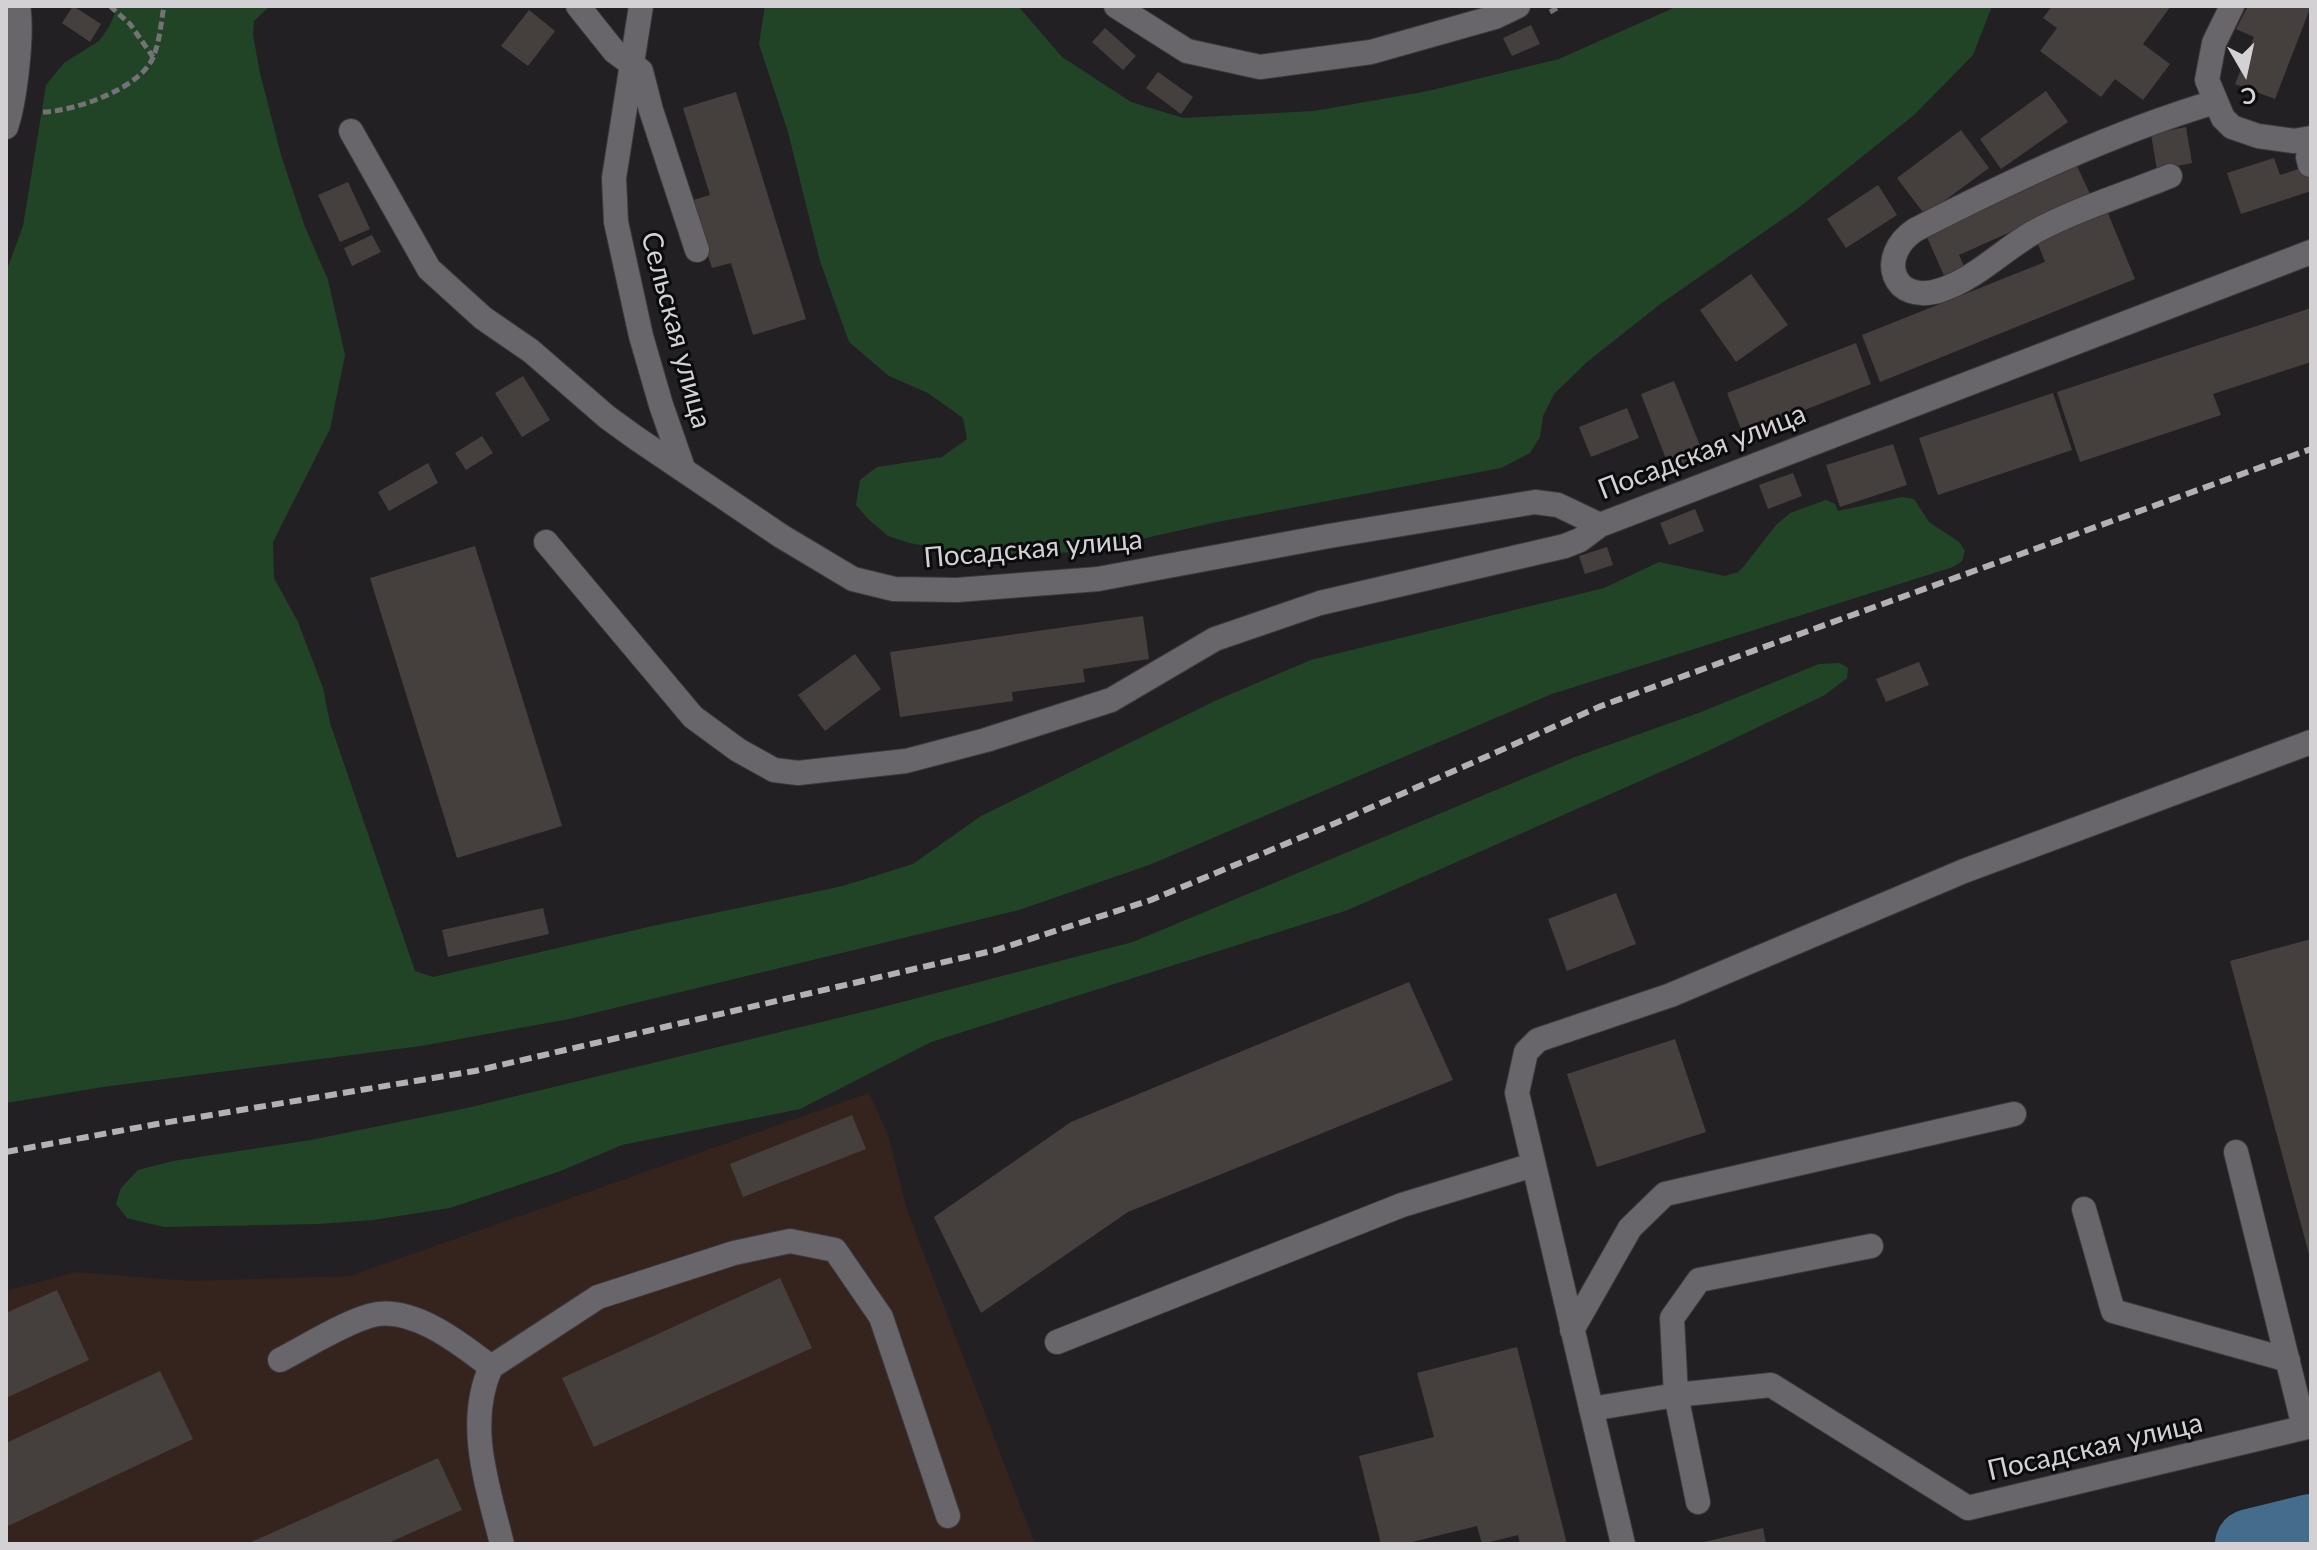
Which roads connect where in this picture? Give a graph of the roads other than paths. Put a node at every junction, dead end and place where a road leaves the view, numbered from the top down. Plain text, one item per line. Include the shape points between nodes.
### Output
1 (18, 6) edge
2 (578, 6) edge
3 (641, 6) edge
4 (1116, 6) edge
5 (1518, 6) edge
6 (2232, 6) edge
7 (1495, 12) edge
8 (633, 64) junction
9 (2215, 102) junction
10 (8, 120) edge
11 (351, 131) dead end
12 (2311, 138) edge
13 (2310, 165) edge
14 (2170, 176) dead end
15 (697, 250) dead end
16 (2311, 252) edge
17 (683, 468) junction
18 (1600, 525) junction
19 (546, 542) dead end
20 (853, 579) joint
21 (2311, 742) edge
22 (2014, 1114) dead end
23 (2236, 1152) dead end
24 (1533, 1165) junction
25 (2084, 1209) dead end
26 (1871, 1246) dead end
27 (1572, 1330) junction
28 (1057, 1342) dead end
29 (280, 1360) dead end
30 (2288, 1360) junction
31 (491, 1367) junction
32 (1676, 1395) junction
33 (1591, 1409) junction
34 (2308, 1426) edge
35 (1698, 1502) dead end
36 (948, 1516) dead end
37 (502, 1544) edge
38 (1623, 1544) edge

1 - 10 street
2 - 8 street via 608,45
3 - 8 street, Сельская улица
4 - 7 street via 1187,51 1260,67 1371,52
5 - 7 street
6 - 9 street via 2214,43 2207,80
8 - 15 street via 645,82
8 - 17 street, Сельская улица via 614,178 616,222 641,336
9 - 12 street via 2232,127 2245,132 2294,141
9 - 14 street via 2055,163 1915,230 1895,249 1892,260 1899,284 1913,294 1943,290 2036,231
11 - 17 street via 429,269 607,417
12 - 13 street
16 - 18 street, Посадская улица
17 - 20 street, Сельская улица
18 - 19 street via 1565,546 1320,603 1215,639 1111,700 986,740 906,761 798,773 774,770 693,717
18 - 20 street, Посадская улица via 1558,505 1535,502 1098,579 957,590 894,589
21 - 24 street via 1964,871 1671,995 1538,1040 1526,1052 1517,1093
22 - 27 street via 1665,1194 1630,1228
23 - 30 street
24 - 27 street
24 - 28 street via 1402,1205
25 - 30 street via 2113,1311
26 - 32 street via 1699,1280 1672,1318
27 - 33 street
29 - 31 street via 372,1315 406,1316 447,1333
30 - 34 street
31 - 36 street via 598,1297 734,1253 790,1241 835,1250 881,1317
31 - 37 street via 479,1411 481,1457
32 - 33 street, Посадская улица
32 - 34 street, Посадская улица via 1771,1385 1968,1508
32 - 35 street
33 - 38 street

